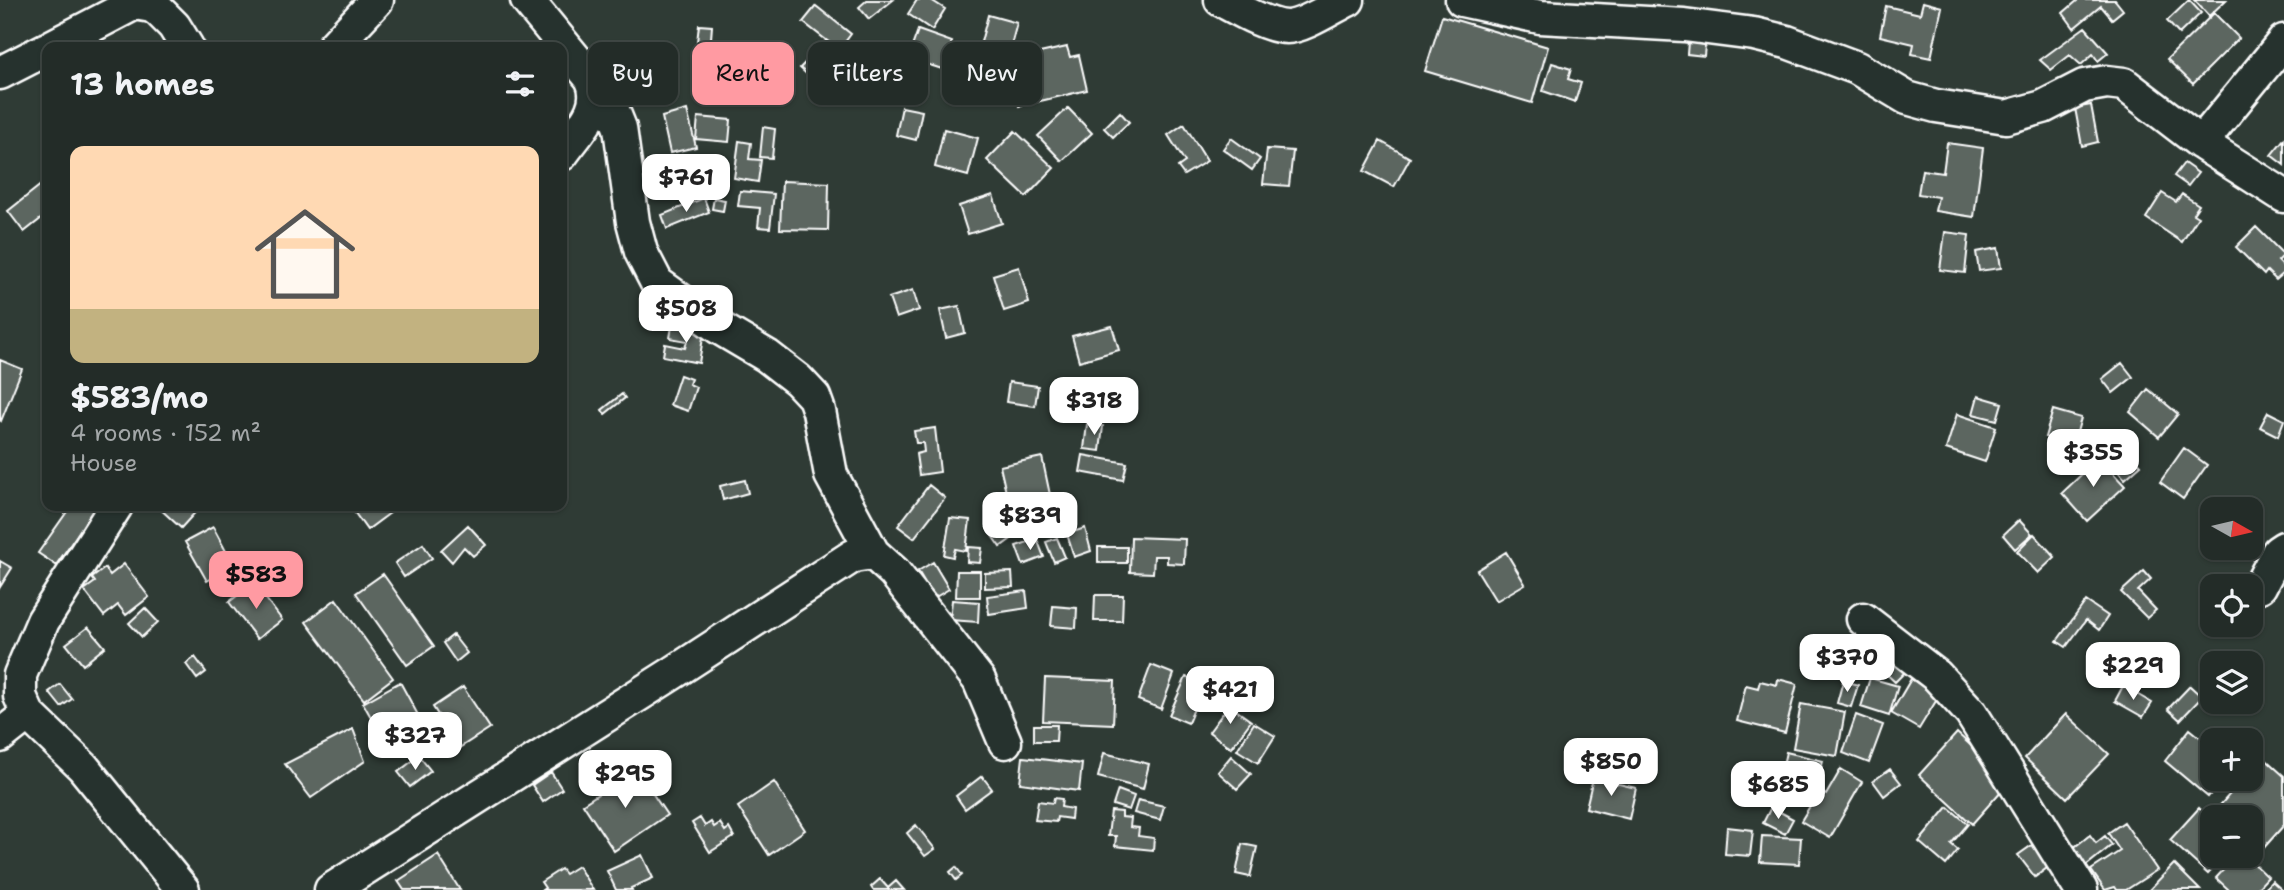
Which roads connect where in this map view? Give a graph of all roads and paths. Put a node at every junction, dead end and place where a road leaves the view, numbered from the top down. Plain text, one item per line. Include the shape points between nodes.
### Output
1 (377, 0) edge
2 (527, 0) edge
3 (1221, 0) edge
4 (1348, 0) edge
5 (1462, 0) edge
6 (2284, 41) edge
7 (60, 42) edge
8 (184, 42) edge
9 (338, 42) edge
10 (561, 42) edge
11 (567, 49) edge
12 (42, 52) edge
13 (0, 73) edge
14 (588, 74) edge
15 (595, 105) joint
16 (2201, 143) junction
17 (567, 147) edge
18 (2284, 196) edge
19 (114, 511) edge
20 (2284, 548) edge
21 (873, 552) junction
22 (2263, 580) edge
23 (1863, 619) dead end
24 (28, 714) junction
25 (0, 736) edge
26 (1005, 742) dead end
27 (183, 890) edge
28 (331, 890) edge
29 (2081, 890) edge

1 - 9 street
2 - 10 street
3 - 4 street via 1248,15 1287,27
5 - 16 street via 1539,17 1754,34 1857,68 1907,98 2006,117 2043,107 2084,86 2124,84
6 - 16 street
7 - 8 street via 135,3 159,11
11 - 14 street
12 - 13 street
15 - 17 street
15 - 21 street via 614,113 621,128 633,222 641,252 657,283 767,356 814,397 831,475
16 - 18 street
19 - 24 street via 43,621 30,651 20,675 20,696
20 - 22 street
21 - 26 street via 979,680
21 - 28 street via 853,556
23 - 29 street via 1937,676 1971,713
24 - 25 street
24 - 27 street via 83,767

